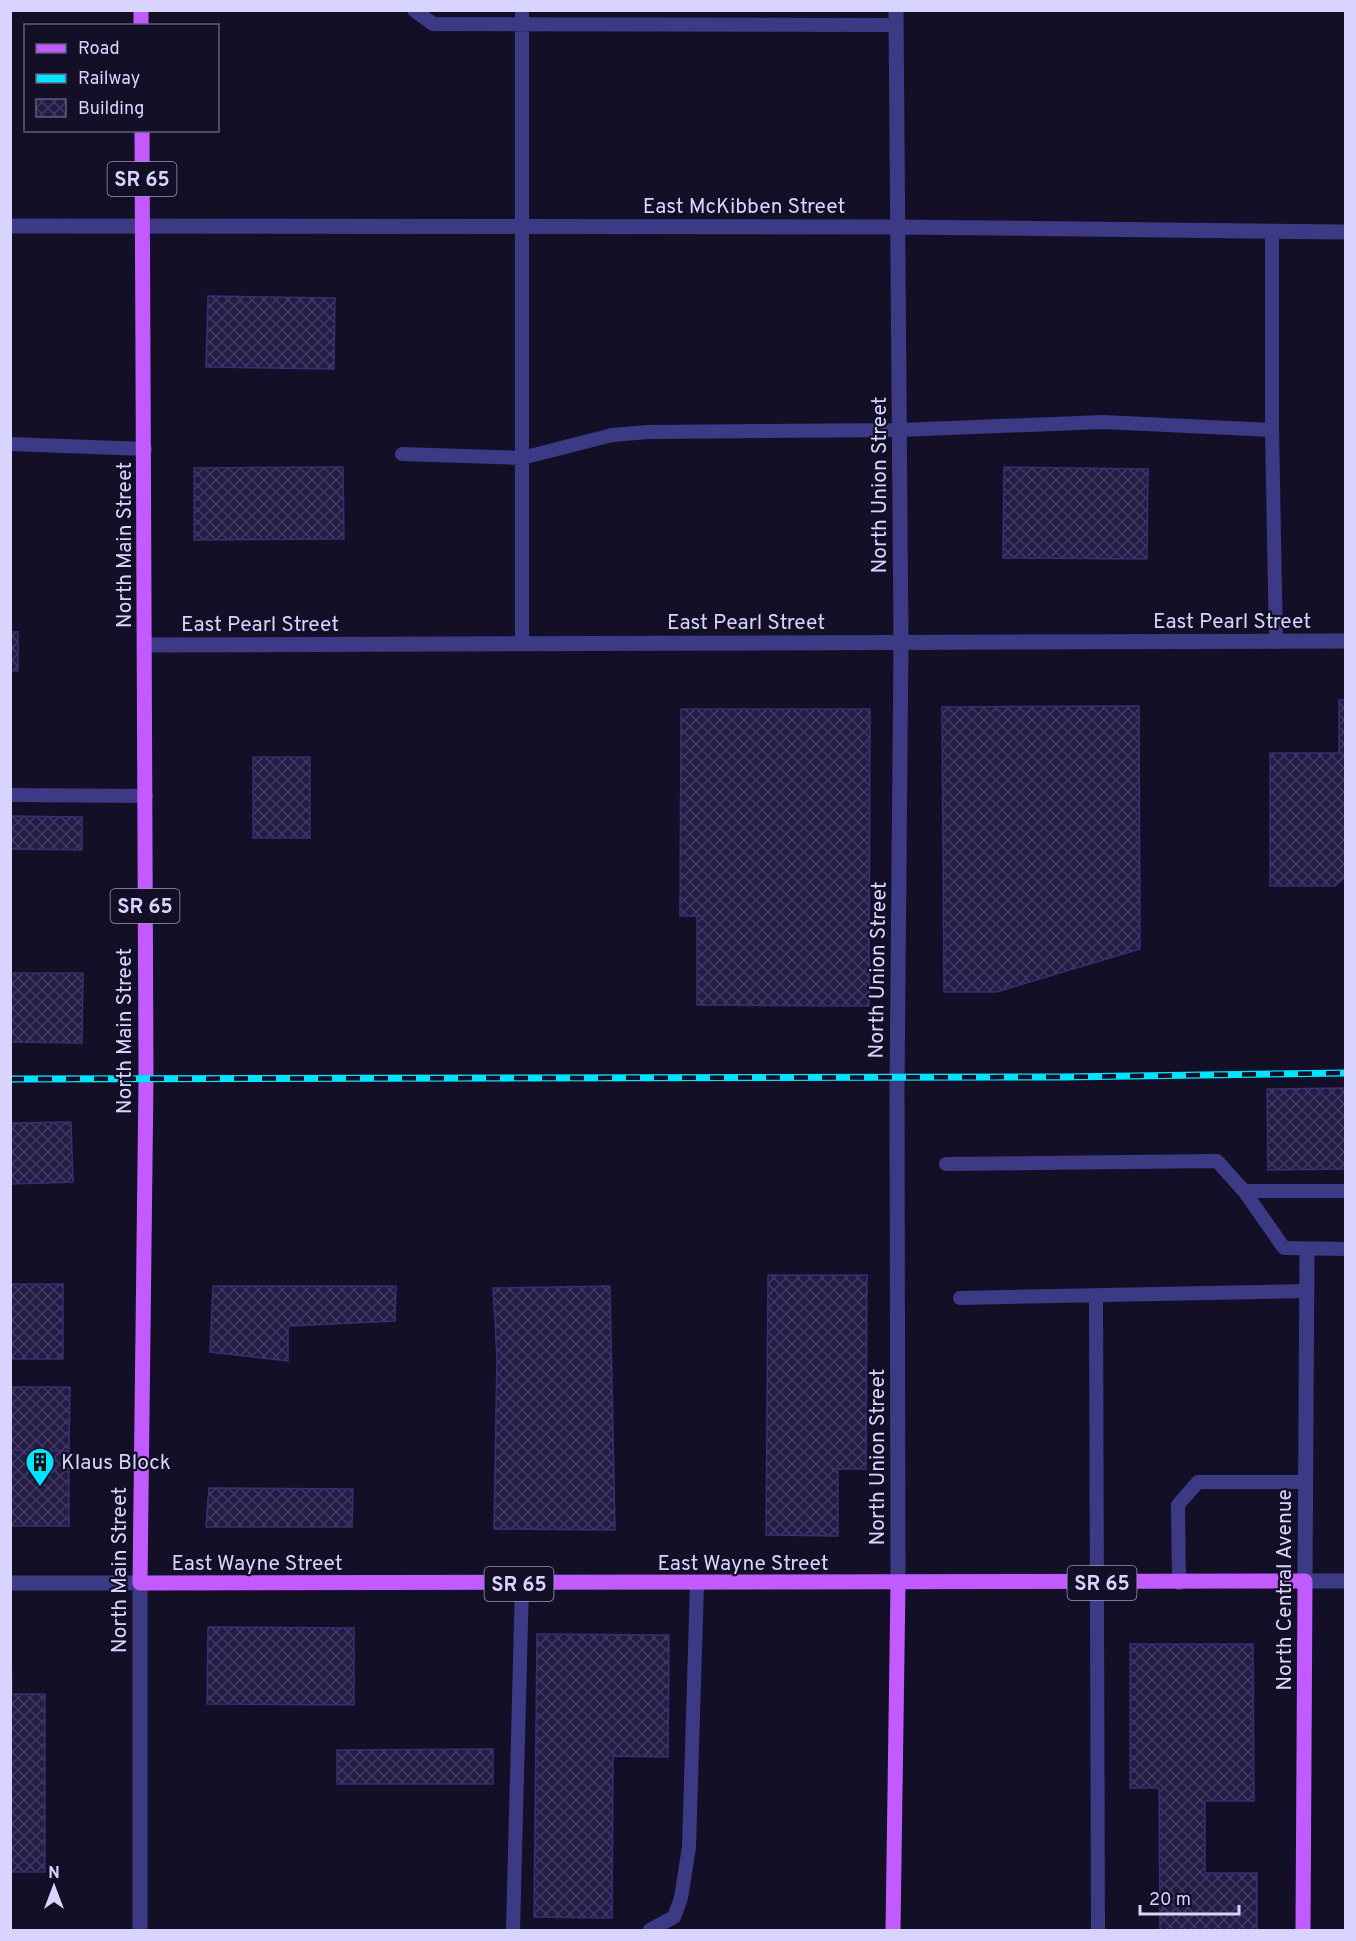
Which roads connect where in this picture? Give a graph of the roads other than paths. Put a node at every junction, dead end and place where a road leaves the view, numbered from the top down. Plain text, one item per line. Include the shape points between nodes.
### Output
1 (414, 10) edge
2 (522, 10) edge
3 (896, 18) edge
4 (522, 25) junction
5 (142, 132) edge
6 (10, 226) edge
7 (898, 226) junction
8 (522, 227) junction
9 (142, 228) junction
10 (1272, 231) junction
11 (1346, 232) edge
12 (900, 430) junction
13 (1272, 430) junction
14 (10, 444) edge
15 (145, 449) junction
16 (402, 454) dead end
17 (522, 458) junction
18 (1346, 641) edge
19 (1276, 642) junction
20 (901, 643) junction
21 (522, 644) junction
22 (146, 645) junction
23 (10, 795) edge
24 (146, 796) junction
25 (946, 1164) dead end
26 (1244, 1191) junction
27 (1346, 1191) edge
28 (1346, 1249) edge
29 (1307, 1250) junction
30 (1307, 1291) junction
31 (1096, 1296) junction
32 (960, 1298) dead end
33 (1306, 1482) junction
34 (1305, 1581) junction
35 (1346, 1581) edge
36 (10, 1583) edge
37 (140, 1583) junction
38 (1097, 1583) junction
39 (1179, 1583) junction
40 (522, 1584) junction
41 (697, 1584) junction
42 (898, 1584) junction
43 (140, 1930) edge
44 (513, 1930) edge
45 (650, 1930) edge
46 (893, 1930) edge
47 (1098, 1930) edge
48 (1303, 1930) edge

1 - 4 lane via 433,24
2 - 4 lane
3 - 4 lane
3 - 7 street, North Union Street
4 - 8 lane
5 - 9 main road, North Main Street / SR 65
6 - 9 street, East McKibben Street
7 - 8 street, East McKibben Street
7 - 10 street, East McKibben Street
7 - 12 street, North Union Street
8 - 9 street, East McKibben Street
8 - 17 lane
9 - 15 main road, North Main Street / SR 65
10 - 11 street, East McKibben Street
10 - 13 lane
12 - 13 lane via 1103,422
12 - 17 lane via 630,433
12 - 20 street, North Union Street
13 - 19 lane
14 - 15 lane
15 - 22 main road, North Main Street / SR 65
16 - 17 lane
17 - 21 lane
18 - 19 street, East Pearl Street
19 - 20 street, East Pearl Street
20 - 21 street, East Pearl Street
20 - 42 street, North Union Street
21 - 22 street, East Pearl Street
22 - 24 main road, North Main Street / SR 65
23 - 24 lane
24 - 37 main road, North Main Street / SR 65
25 - 26 lane via 1217,1161
26 - 27 lane
26 - 29 lane via 1284,1248
28 - 29 lane
29 - 30 street, North Central Avenue
30 - 31 lane
30 - 33 street, North Central Avenue
31 - 32 lane
31 - 38 lane
33 - 34 street, North Central Avenue
33 - 39 lane via 1198,1482 1178,1505
34 - 35 street, East Wayne Street
34 - 39 main road, East Wayne Street / SR 65
34 - 48 main road, North Central Avenue
36 - 37 street
37 - 40 main road, East Wayne Street / SR 65
37 - 43 street, North Main Street
38 - 39 main road, East Wayne Street / SR 65
38 - 42 main road, East Wayne Street / SR 65
38 - 47 lane
40 - 41 main road, East Wayne Street / SR 65
40 - 44 lane
41 - 42 main road, East Wayne Street / SR 65
41 - 45 lane via 689,1847 674,1917
42 - 46 main road, North Union Street

